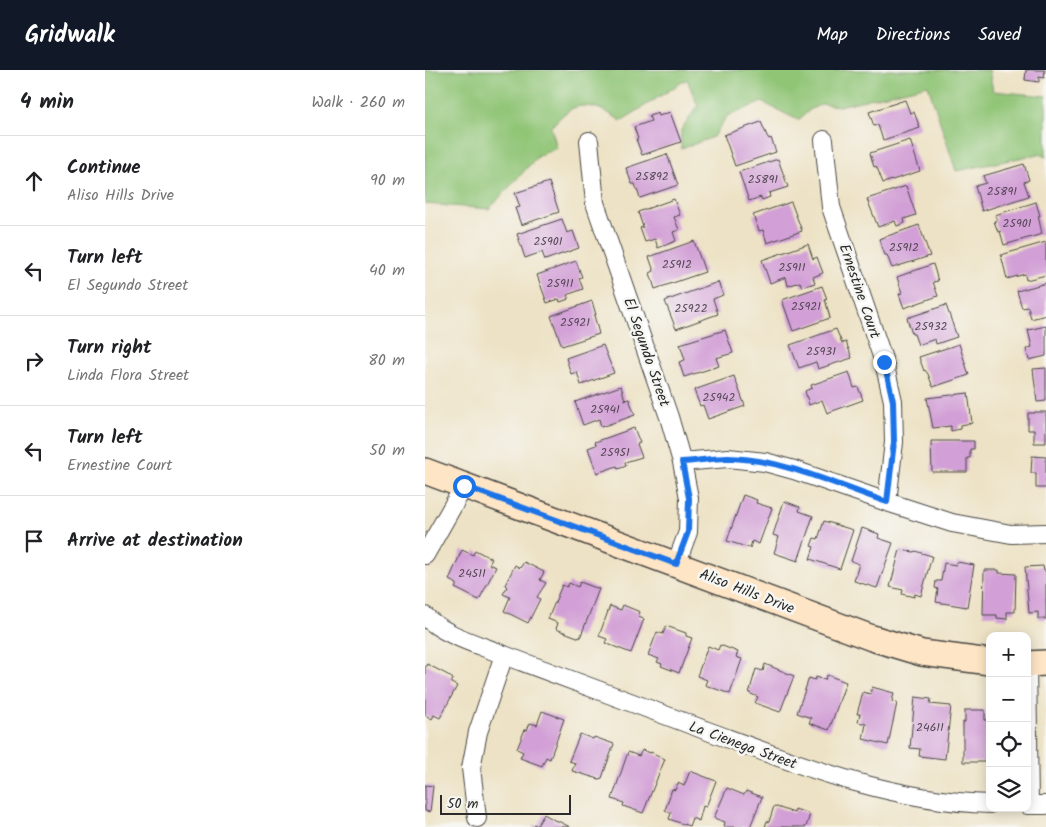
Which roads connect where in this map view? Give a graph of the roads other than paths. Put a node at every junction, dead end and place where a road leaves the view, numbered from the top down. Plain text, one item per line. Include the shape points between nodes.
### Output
1 (824, 140) dead end
2 (589, 141) dead end
3 (682, 462) junction
4 (425, 471) edge
5 (464, 486) junction
6 (887, 502) junction
7 (1046, 533) edge
8 (425, 555) edge
9 (676, 564) junction
10 (425, 616) edge
11 (504, 655) junction
12 (986, 661) edge
13 (1046, 663) edge
14 (1031, 664) edge
15 (1028, 677) edge
16 (986, 804) edge
17 (1034, 805) edge
18 (477, 818) dead end

1 - 6 street, Ernestine Court via 831,207 884,362 893,401 894,442
2 - 3 street, El Segundo Street via 595,203
3 - 6 street via 728,458 765,462
3 - 9 street, El Segundo Street via 689,498 688,532
4 - 5 street, Aliso Hills Drive
5 - 8 street
5 - 9 street, Aliso Hills Drive
6 - 7 street via 952,523 1011,534
9 - 12 street, Aliso Hills Drive via 872,638 923,653
10 - 11 street, La Cienega Street via 457,636
11 - 16 street, La Cienega Street via 814,771 883,791
11 - 18 street via 478,732 471,768
13 - 14 street
15 - 17 street

